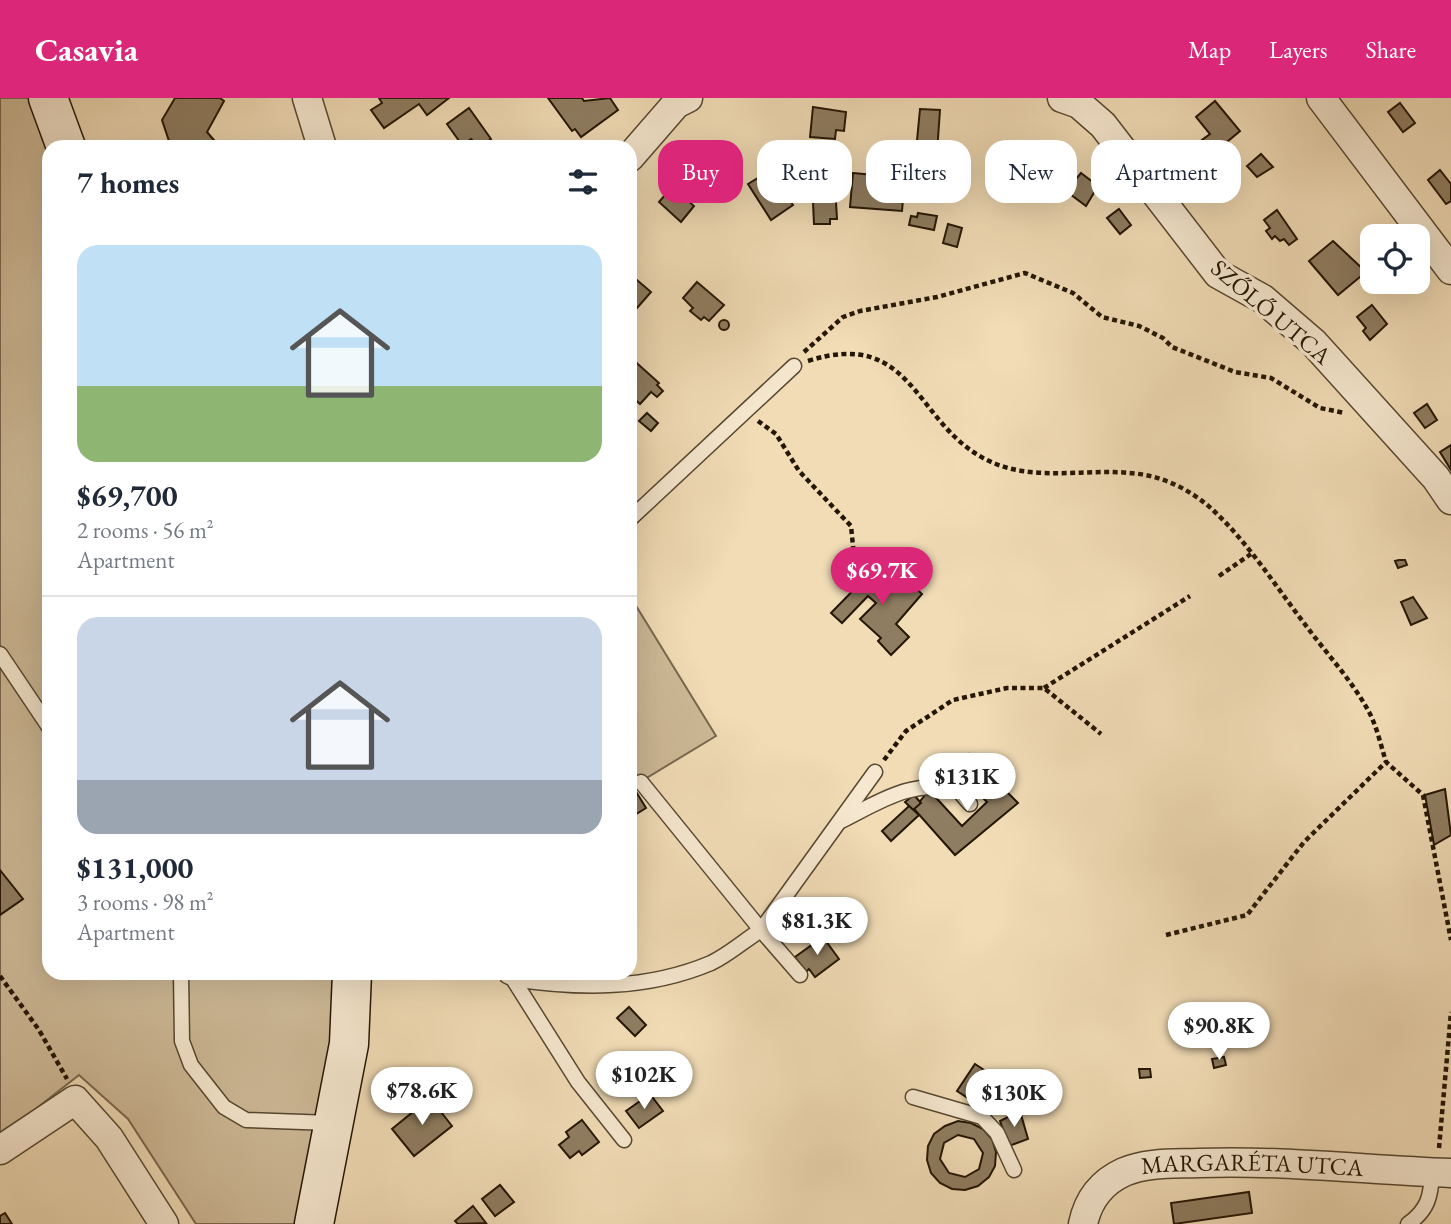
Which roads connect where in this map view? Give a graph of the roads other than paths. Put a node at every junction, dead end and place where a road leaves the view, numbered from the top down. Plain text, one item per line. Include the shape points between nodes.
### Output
1 (48, 98) edge
2 (307, 98) edge
3 (1062, 98) edge
4 (1321, 98) edge
5 (679, 100) edge
6 (63, 140) edge
7 (320, 140) edge
8 (637, 149) edge
9 (1451, 270) edge
10 (794, 366) road end
11 (1451, 500) edge
12 (637, 512) edge
13 (0, 653) edge
14 (42, 716) edge
15 (875, 772) road end
16 (641, 782) dead end
17 (970, 804) dead end
18 (836, 824) junction
19 (761, 930) junction
20 (800, 975) dead end
21 (181, 980) edge
22 (352, 980) edge
23 (511, 980) edge
24 (530, 980) edge
25 (913, 1097) dead end
26 (332, 1123) junction
27 (624, 1140) dead end
28 (0, 1150) edge
29 (1014, 1170) dead end
30 (1441, 1173) edge
31 (164, 1224) edge
32 (314, 1224) edge
33 (1083, 1224) edge
34 (1408, 1224) edge

1 - 6 street
2 - 7 street
3 - 11 street, SZŐLŐ UTCA via 1079,104 1103,125 1217,274 1263,299 1313,342
4 - 9 street
5 - 8 street
10 - 12 lane
13 - 14 lane
15 - 18 lane
16 - 19 lane
17 - 18 lane via 957,789 920,786
18 - 19 lane
19 - 20 lane
19 - 24 lane via 712,962 656,981 595,987
21 - 26 lane via 181,1041 191,1065 224,1107 246,1119
22 - 26 street via 349,1044
23 - 27 lane via 578,1082
25 - 29 lane via 982,1117 997,1133
26 - 32 street
28 - 31 street via 75,1100 109,1138
30 - 33 street, MARGARÉTA UTCA via 1233,1162 1151,1164 1107,1181 1091,1200
30 - 34 lane via 1423,1214

